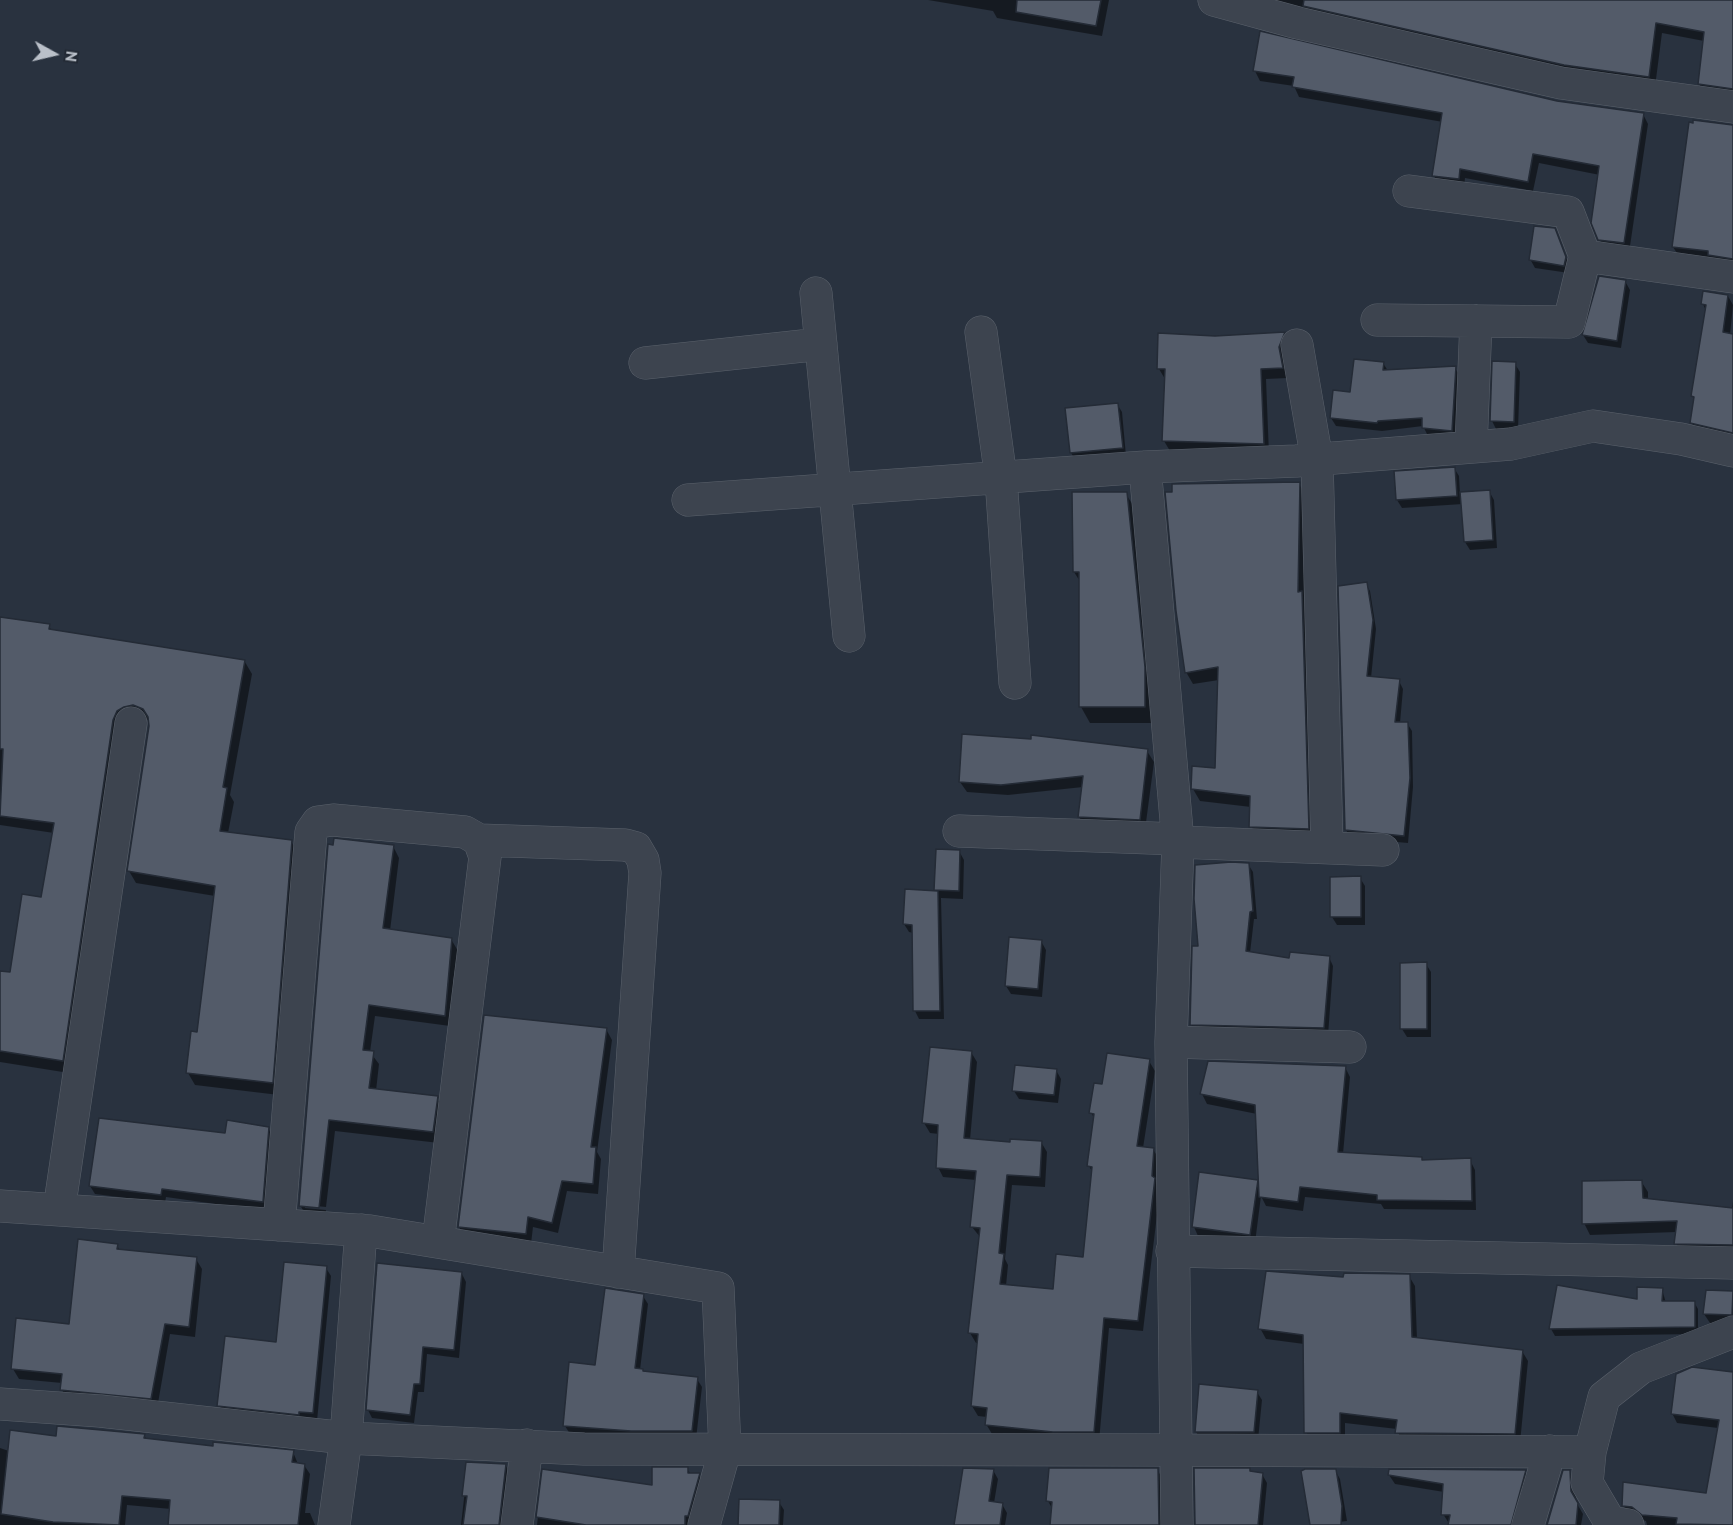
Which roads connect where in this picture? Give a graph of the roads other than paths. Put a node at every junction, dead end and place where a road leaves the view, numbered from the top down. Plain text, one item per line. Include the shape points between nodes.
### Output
1 (1214, 0) edge
2 (1733, 107) edge
3 (1409, 191) dead end
4 (1585, 256) junction
5 (1733, 277) edge
6 (816, 293) dead end
7 (1377, 320) dead end
8 (1476, 321) junction
9 (981, 332) dead end
10 (821, 344) junction
11 (1297, 345) dead end
12 (645, 363) dead end
13 (1471, 447) junction
14 (1733, 451) edge
15 (1317, 460) junction
16 (1145, 467) junction
17 (1001, 478) junction
18 (836, 489) junction
19 (688, 500) dead end
20 (849, 636) dead end
21 (1015, 682) dead end
22 (130, 723) dead end
23 (959, 831) dead end
24 (479, 840) junction
25 (1178, 841) junction
26 (1327, 847) junction
27 (1383, 850) dead end
28 (1171, 1042) junction
29 (1350, 1047) dead end
30 (0, 1206) edge
31 (59, 1210) junction
32 (279, 1225) junction
33 (361, 1230) junction
34 (438, 1242) junction
35 (1172, 1251) junction
36 (1733, 1263) edge
37 (618, 1272) junction
38 (1733, 1332) edge
39 (0, 1404) edge
40 (346, 1438) junction
41 (527, 1445) junction
42 (725, 1450) junction
43 (1176, 1450) junction
44 (1551, 1451) junction
45 (1590, 1452) junction
46 (334, 1525) edge
47 (517, 1525) edge
48 (704, 1525) edge
49 (1177, 1525) edge
50 (1528, 1525) edge
51 (1628, 1525) edge

1 - 2 street via 1561,83
3 - 4 street via 1568,212
4 - 5 street
4 - 8 street via 1569,322
6 - 10 street
7 - 8 street
8 - 13 street
9 - 17 street
10 - 12 street
10 - 18 street
11 - 15 street
13 - 14 street via 1511,444 1593,426
13 - 15 street
15 - 16 street
15 - 26 street
16 - 17 street
16 - 25 street
17 - 18 street
17 - 21 street
18 - 19 street
18 - 20 street
22 - 31 street
23 - 25 street
24 - 32 street via 465,832 333,820 318,822 310,832
24 - 34 street via 485,857
24 - 37 street via 625,845 636,848 643,860
25 - 26 street
25 - 28 street
26 - 27 street
28 - 29 street
28 - 35 street
30 - 31 street
31 - 32 street
32 - 33 street
33 - 34 street
33 - 40 street
34 - 37 street
35 - 36 street
35 - 43 street
37 - 42 street via 718,1288
38 - 45 street via 1641,1368 1604,1397
39 - 40 street
40 - 41 street
40 - 46 street
41 - 42 street
41 - 47 street
42 - 43 street
42 - 48 street
43 - 44 street
43 - 49 street
44 - 45 street
44 - 50 street
45 - 51 street via 1587,1483 1610,1522

